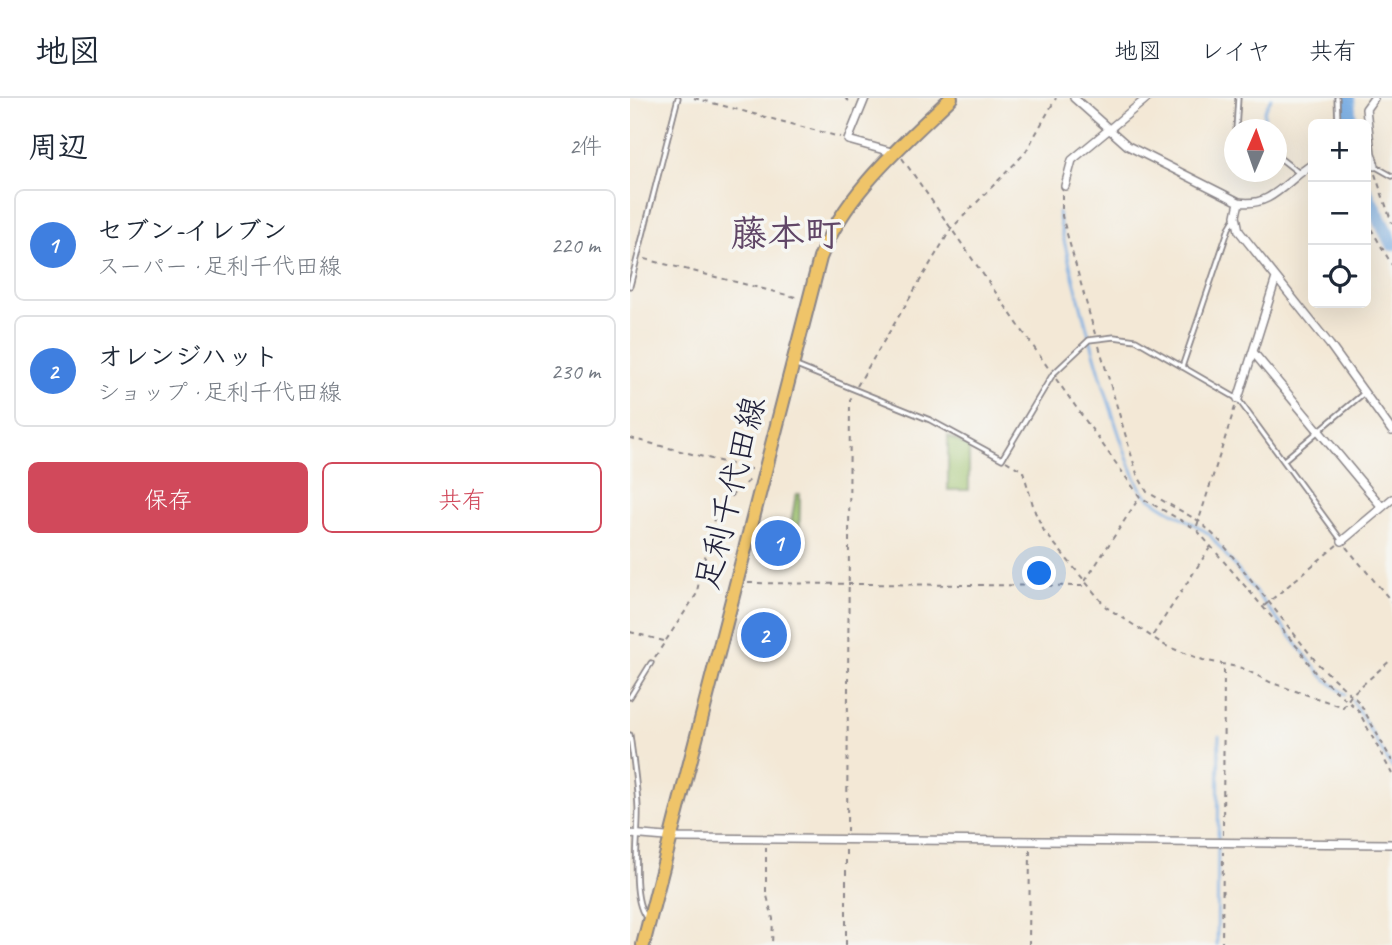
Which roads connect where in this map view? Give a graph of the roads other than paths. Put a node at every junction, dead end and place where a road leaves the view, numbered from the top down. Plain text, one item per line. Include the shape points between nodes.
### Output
1 (678, 98) edge
2 (865, 98) edge
3 (951, 98) edge
4 (1074, 98) edge
5 (1147, 98) edge
6 (1238, 98) edge
7 (1337, 98) edge
8 (1374, 98) edge
9 (1237, 119) edge
10 (1338, 119) edge
11 (1366, 119) edge
12 (1107, 130) junction
13 (896, 153) junction
14 (1371, 160) edge
15 (1287, 164) edge
16 (1375, 166) joint
17 (1308, 167) edge
18 (1299, 173) junction
19 (1392, 176) edge
20 (1065, 186) road end
21 (1240, 202) junction
22 (1236, 216) junction
23 (1276, 278) junction
24 (630, 286) edge
25 (1253, 352) junction
26 (792, 365) junction
27 (1182, 367) junction
28 (1365, 392) junction
29 (1238, 400) junction
30 (1320, 430) junction
31 (1392, 430) edge
32 (1283, 461) junction
33 (1392, 499) edge
34 (1382, 507) junction
35 (1342, 541) joint
36 (651, 663) road end
37 (630, 697) edge
38 (630, 735) edge
39 (634, 835) edge
40 (671, 837) junction
41 (1392, 844) edge
42 (649, 922) junction
43 (643, 945) edge

1 - 24 lane
2 - 13 street via 848,140
3 - 13 main road, 足利千代田線
4 - 12 street
5 - 12 street
6 - 9 lane
7 - 10 lane
8 - 11 street via 1366,109
12 - 20 street via 1072,160
12 - 21 street via 1128,146
13 - 26 main road, 足利千代田線 via 839,216 820,258
14 - 16 street
15 - 18 lane
16 - 19 lane
17 - 18 street
18 - 21 street via 1265,201
21 - 22 street
22 - 23 street via 1239,231
22 - 27 lane
23 - 25 street
23 - 28 street
25 - 29 street
25 - 30 street
26 - 27 lane via 930,420 1002,459 1053,374 1096,337 1136,340
26 - 40 main road, 足利千代田線
27 - 29 lane
28 - 30 lane
28 - 31 street
29 - 32 lane
30 - 32 lane
30 - 34 street
32 - 35 lane
33 - 34 street
34 - 35 street
36 - 37 lane
38 - 39 lane
39 - 40 street
39 - 42 lane via 641,910
40 - 41 street
40 - 42 main road, 足利千代田線
42 - 43 main road, 足利千代田線

